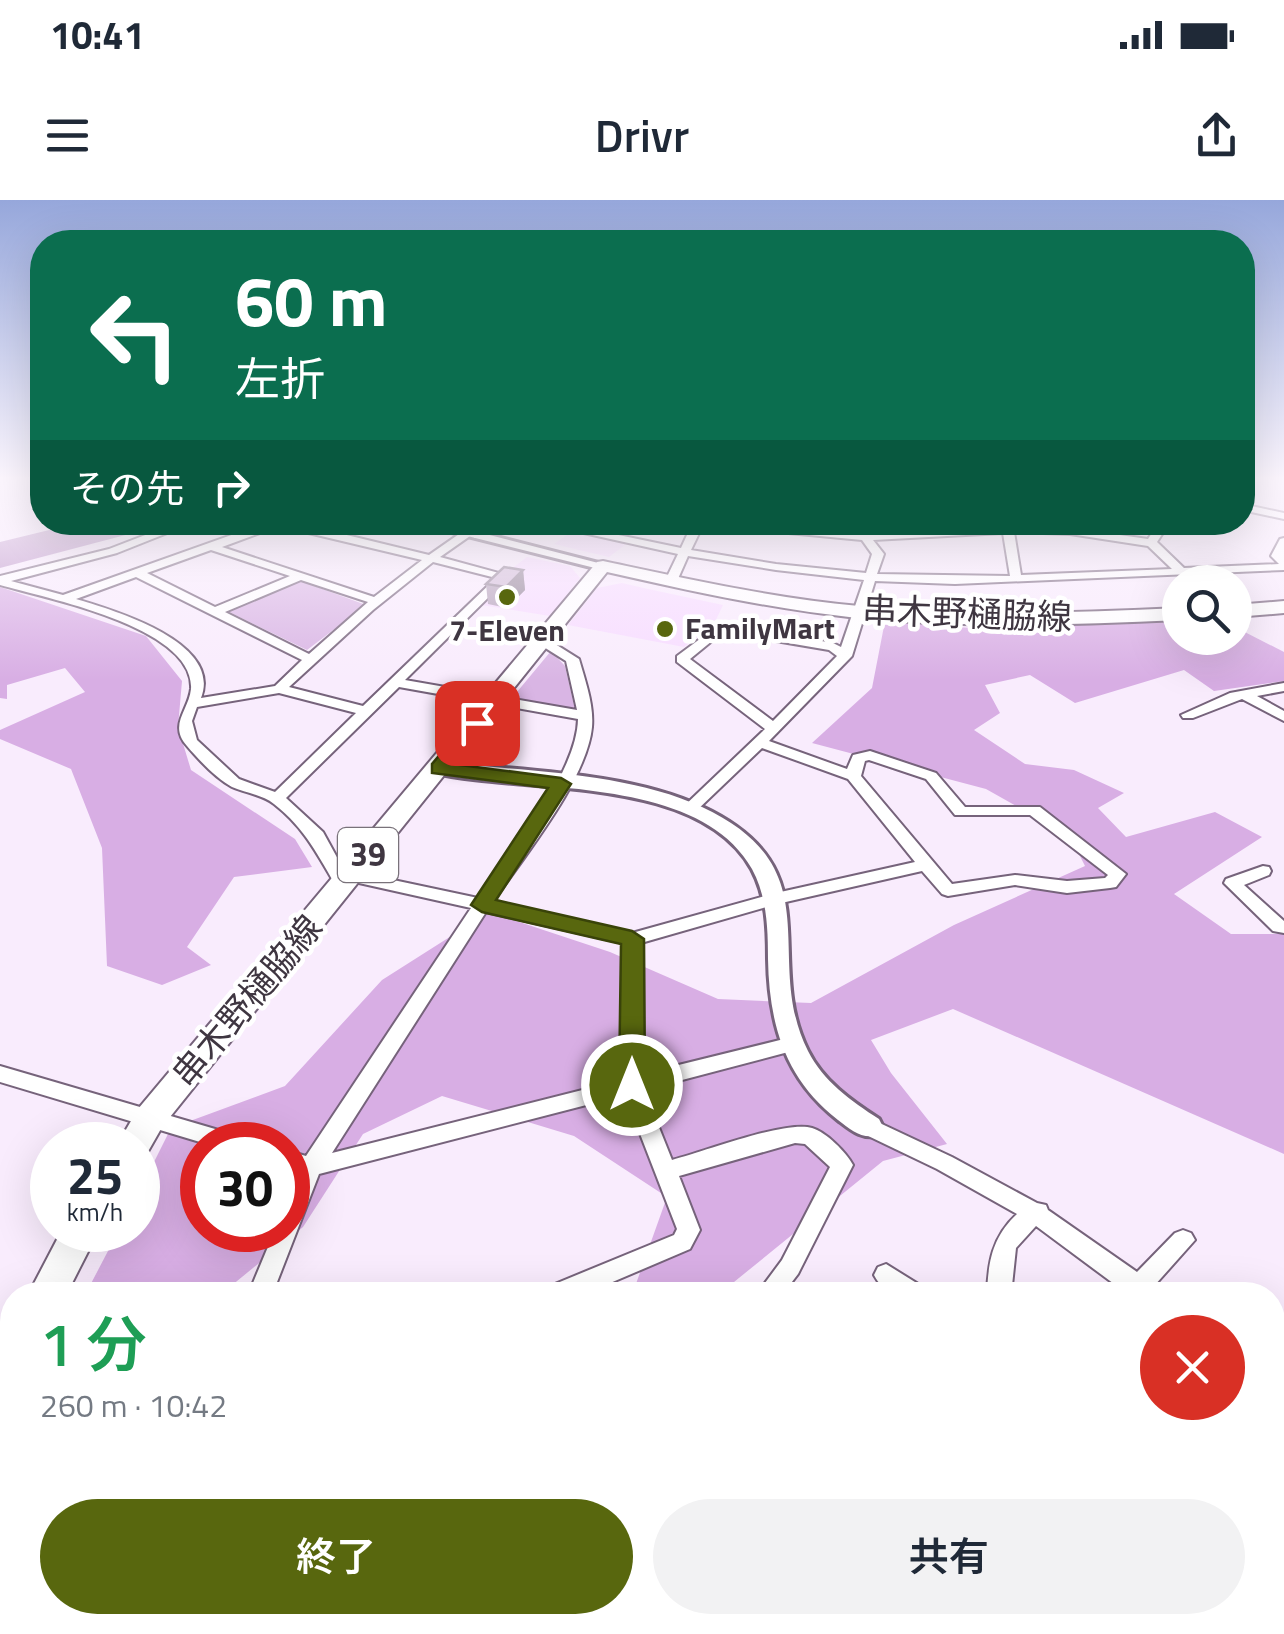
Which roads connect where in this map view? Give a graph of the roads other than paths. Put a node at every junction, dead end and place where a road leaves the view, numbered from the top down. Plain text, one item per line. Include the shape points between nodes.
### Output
1 (124, 547) edge
2 (381, 547) edge
3 (449, 547) edge
4 (522, 547) edge
5 (660, 547) edge
6 (688, 547) edge
7 (872, 547) edge
8 (1012, 547) edge
9 (1155, 547) edge
10 (215, 548) joint
11 (685, 552) junction
12 (428, 558) junction
13 (1284, 564) edge
14 (1175, 565) edge
15 (603, 566) junction
16 (1252, 567) edge
17 (1162, 573) edge
18 (139, 574) junction
19 (301, 576) junction
20 (1016, 579) junction
21 (872, 580) junction
22 (0, 581) edge
23 (672, 581) junction
24 (64, 599) junction
25 (376, 601) junction
26 (1284, 608) edge
27 (1252, 610) edge
28 (214, 612) junction
29 (857, 612) junction
30 (1162, 615) edge
31 (544, 641) junction
32 (845, 656) junction
33 (310, 659) junction
34 (395, 682) junction
35 (1284, 687) edge
36 (278, 689) junction
37 (1243, 694) junction
38 (496, 700) junction
39 (197, 703) junction
40 (366, 711) junction
41 (1188, 715) dead end
42 (585, 716) junction
43 (1284, 717) edge
44 (775, 729) junction
45 (761, 743) junction
46 (439, 768) junction
47 (853, 776) junction
48 (561, 784) junction
49 (277, 798) junction
50 (689, 809) junction
51 (926, 865) junction
52 (1264, 870) dead end
53 (347, 880) junction
54 (776, 899) junction
55 (482, 905) junction
56 (1284, 927) edge
57 (632, 939) junction
58 (792, 1044) junction
59 (0, 1074) edge
60 (632, 1085) junction
61 (150, 1118) junction
62 (148, 1122) edge
63 (180, 1127) edge
64 (870, 1127) joint
65 (311, 1167) joint
66 (666, 1171) junction
67 (1038, 1212) junction
68 (1184, 1240) dead end
69 (70, 1252) edge
70 (277, 1252) edge
71 (886, 1275) dead end
72 (55, 1282) edge
73 (265, 1282) edge
74 (588, 1282) edge
75 (778, 1282) edge
76 (896, 1282) edge
77 (999, 1282) edge
78 (1130, 1282) edge
79 (1149, 1282) edge

1 - 22 street
2 - 12 street
3 - 12 street
4 - 15 street
5 - 11 street
6 - 11 street
7 - 21 street via 878,554
8 - 20 street
9 - 14 street
10 - 18 street
10 - 19 street
11 - 21 street
11 - 23 street
12 - 25 street
12 - 34 street via 504,576
13 - 16 street
15 - 23 main road, 串木野樋脇線
15 - 31 main road, 串木野樋脇線 / 39
17 - 20 street
18 - 24 street
18 - 28 street
19 - 25 street
19 - 28 street
20 - 21 street
21 - 29 street
22 - 24 street
23 - 29 main road, 串木野樋脇線
24 - 39 street via 150,628 186,652 200,685
25 - 33 street
26 - 27 main road
28 - 33 street
29 - 30 main road, 串木野樋脇線 via 979,620
29 - 32 street
31 - 38 main road, 串木野樋脇線 / 39
31 - 42 street via 572,658
32 - 44 street
32 - 44 street via 833,647 720,628 682,659
33 - 36 street
34 - 38 street
34 - 40 street
35 - 37 street
36 - 39 street
36 - 40 street
37 - 41 street
37 - 43 street
38 - 42 street
38 - 46 main road, 串木野樋脇線 / 39
39 - 49 street via 184,721 190,741 234,782
40 - 49 street
42 - 48 street via 580,750
44 - 45 street
45 - 47 street
45 - 50 street
46 - 48 street
46 - 53 main road, 串木野樋脇線 / 39
47 - 51 street
47 - 51 street via 858,758 870,755 931,776 961,812 1034,810 1118,874 1110,883 1067,887 1015,880 948,890
48 - 50 street
48 - 55 street
49 - 53 street via 317,836
50 - 54 street via 758,856
51 - 54 street
52 - 56 street via 1232,883
53 - 55 street
53 - 61 main road, 串木野樋脇線 / 39
54 - 57 street
54 - 58 street via 783,1013
55 - 57 street
55 - 65 street
57 - 60 street
58 - 60 street
58 - 64 street via 836,1106
59 - 61 street
60 - 65 street
60 - 66 street
61 - 62 main road, 串木野樋脇線 / 39
61 - 63 street
64 - 67 street
66 - 74 street via 689,1230 682,1242
66 - 75 street via 795,1134 811,1136 842,1165
67 - 77 street via 1012,1230
67 - 78 street
68 - 79 street
69 - 72 main road
70 - 73 street
71 - 76 street

